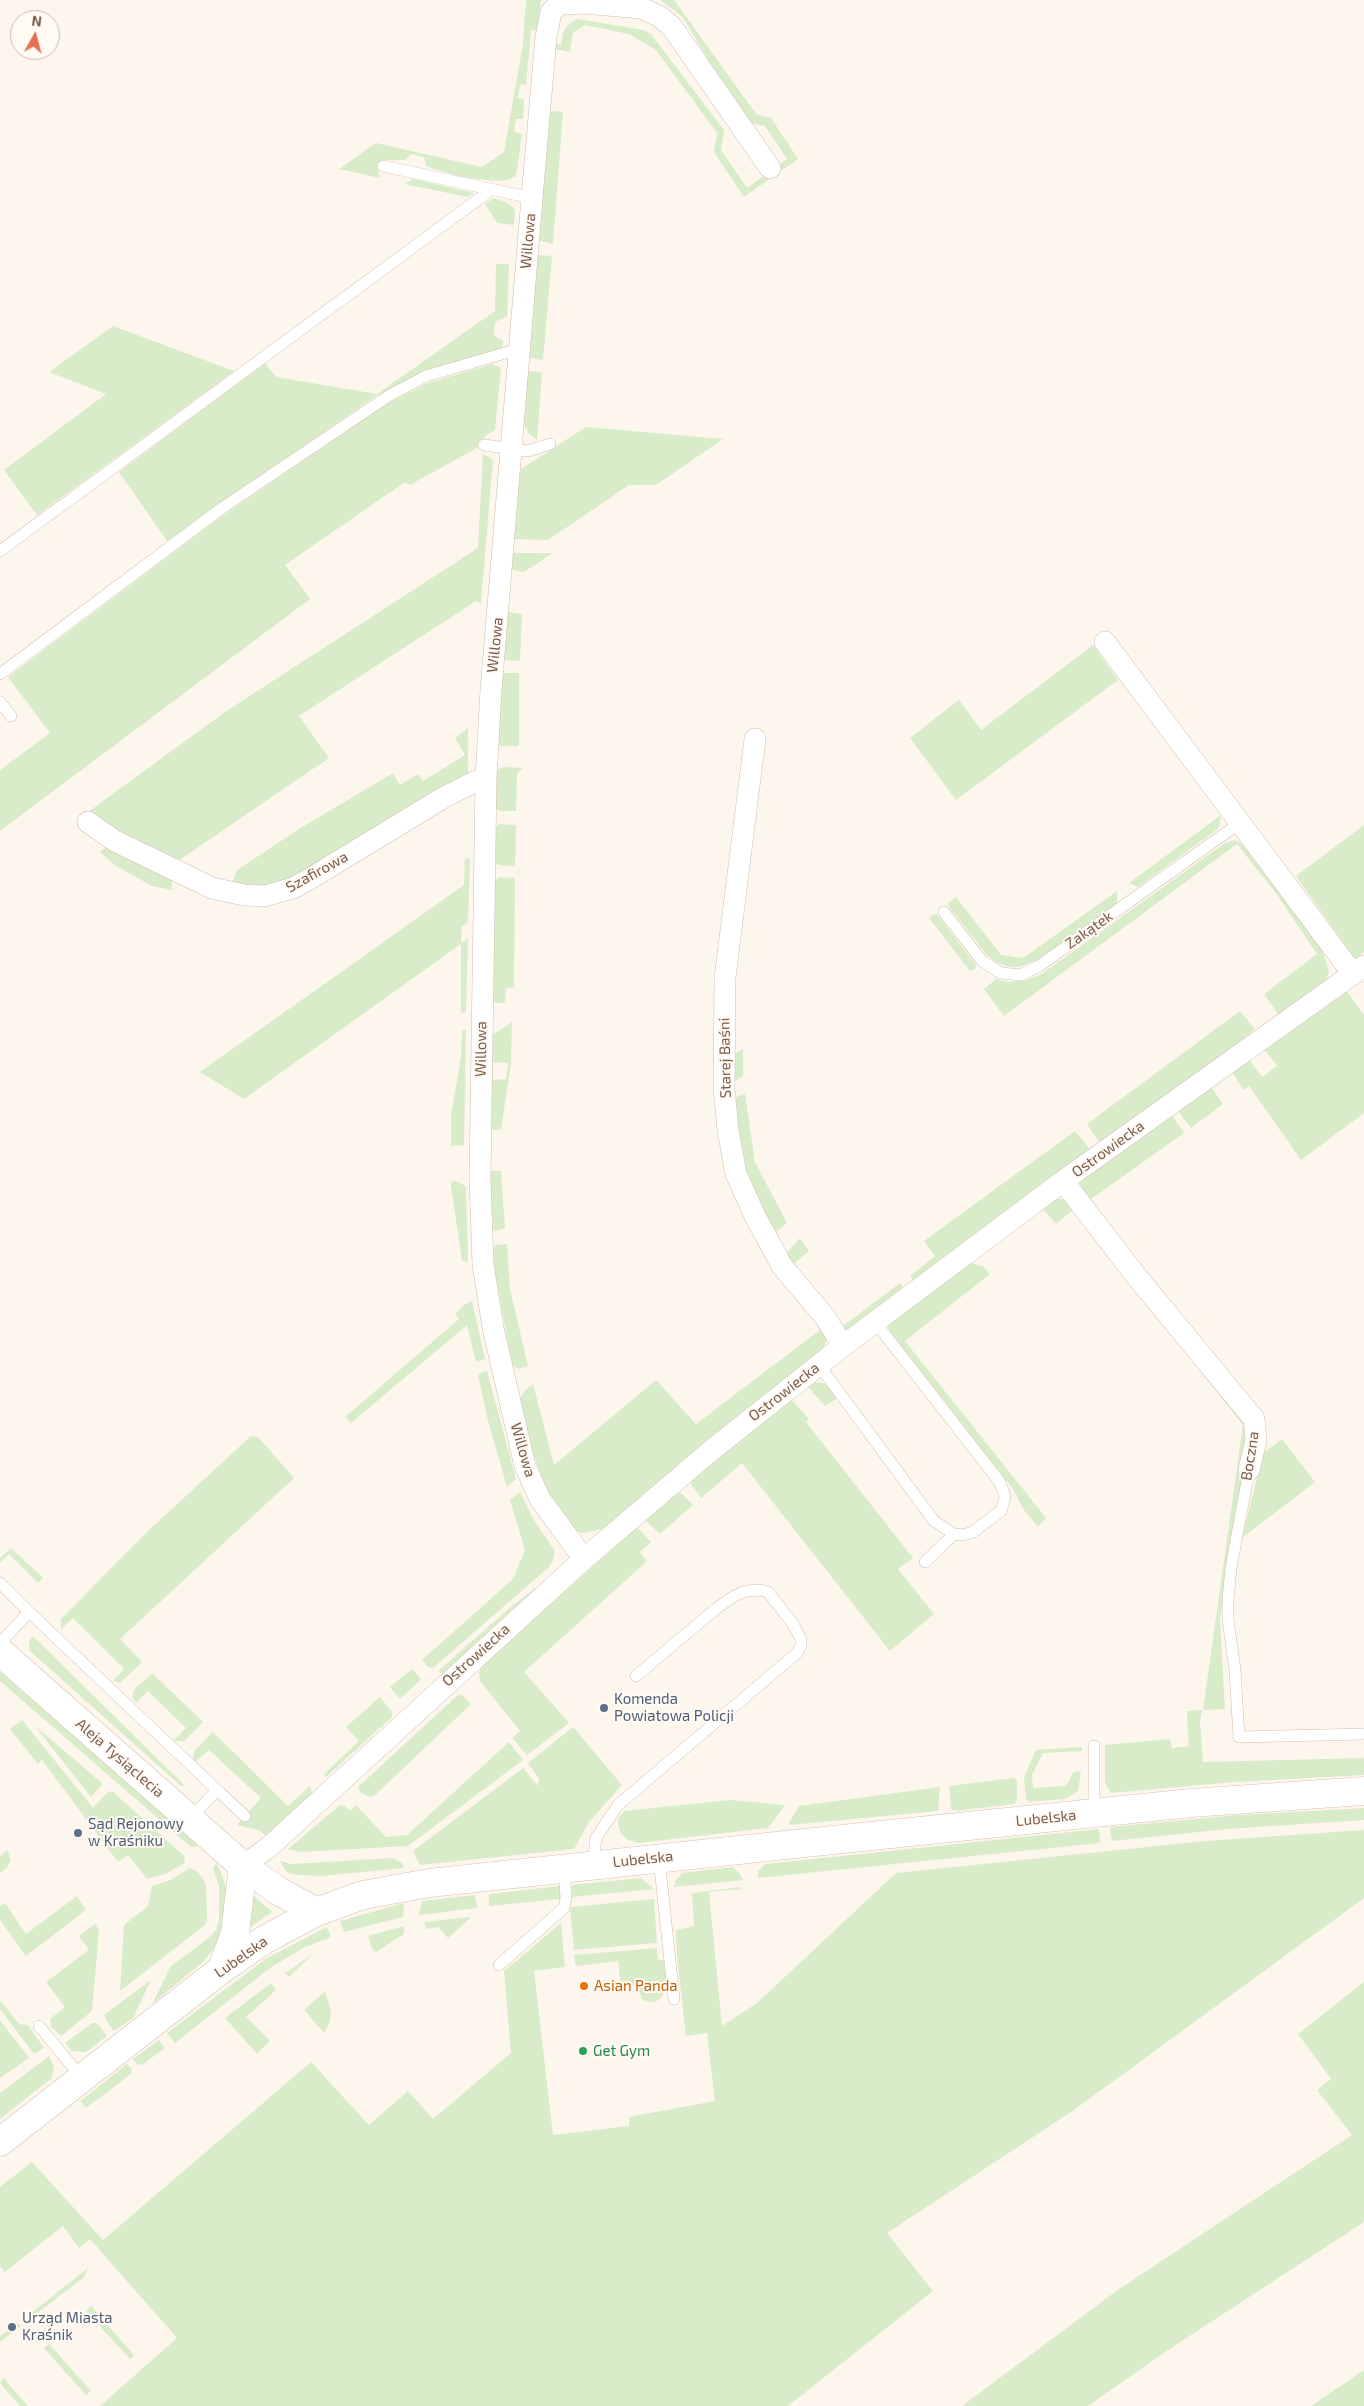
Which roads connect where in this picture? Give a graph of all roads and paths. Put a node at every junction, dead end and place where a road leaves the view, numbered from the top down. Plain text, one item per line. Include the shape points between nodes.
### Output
1 (383, 166) dead end
2 (770, 168) dead end
3 (491, 190) junction
4 (532, 198) junction
5 (519, 349) junction
6 (550, 444) dead end
7 (484, 445) dead end
8 (512, 449) junction
9 (0, 551) edge
10 (1105, 642) dead end
11 (0, 674) edge
12 (0, 702) edge
13 (11, 716) dead end
14 (755, 739) dead end
15 (486, 779) junction
16 (88, 822) dead end
17 (1241, 822) junction
18 (944, 912) dead end
19 (1359, 970) edge
20 (1063, 1181) junction
21 (875, 1322) junction
22 (843, 1346) junction
23 (819, 1365) junction
24 (1249, 1470) joint
25 (954, 1534) junction
26 (584, 1559) junction
27 (925, 1562) dead end
28 (0, 1583) edge
29 (29, 1612) junction
30 (0, 1643) edge
31 (0, 1652) edge
32 (636, 1676) dead end
33 (1364, 1734) edge
34 (1094, 1746) dead end
35 (217, 1790) junction
36 (1364, 1791) edge
37 (1094, 1813) junction
38 (245, 1816) dead end
39 (190, 1819) junction
40 (659, 1858) junction
41 (593, 1865) junction
42 (243, 1866) junction
43 (564, 1868) junction
44 (316, 1912) junction
45 (500, 1964) dead end
46 (222, 1970) junction
47 (674, 1999) dead end
48 (39, 2026) dead end
49 (82, 2078) junction
50 (0, 2142) edge

1 - 3 lane
2 - 4 street, Willowa via 672,27 660,16 642,8 568,3 554,8 548,25
3 - 4 lane
3 - 9 lane
4 - 5 street, Willowa
5 - 8 street, Willowa
5 - 11 lane via 426,376 390,395 222,508
6 - 8 lane via 533,450
7 - 8 lane
8 - 15 street, Willowa
10 - 17 street
12 - 13 lane
14 - 22 street, Starej Baśni via 725,978 724,1068 728,1130 736,1174 759,1224 782,1266 825,1317
15 - 16 street, Szafirowa via 442,798 293,888 265,896 244,896 212,888 116,841
15 - 26 street, Willowa via 480,1156 483,1264 493,1328 526,1466 540,1499
17 - 18 lane, Zakątek via 1039,966 1021,974 1001,973 982,961
17 - 19 street
19 - 20 street, Ostrowiecka
20 - 21 street, Ostrowiecka
20 - 24 street, Boczna via 1137,1278 1254,1419 1256,1440
21 - 22 street, Ostrowiecka
21 - 25 lane via 1003,1490 1005,1498 1001,1511 973,1532
22 - 23 street, Ostrowiecka
23 - 25 lane via 934,1521
23 - 26 street, Ostrowiecka via 713,1449
24 - 33 lane, Boczna via 1228,1600 1239,1737
25 - 27 lane
26 - 42 street, Ostrowiecka via 269,1846
28 - 29 lane
29 - 30 lane
29 - 35 lane
31 - 39 street, Aleja Tysiąclecia
32 - 41 lane via 717,1608 746,1591 768,1592 801,1638 797,1653 618,1805 596,1838
34 - 37 lane
35 - 38 lane
35 - 39 lane
36 - 37 street, Lubelska
37 - 40 street, Lubelska
39 - 42 street, Aleja Tysiąclecia
40 - 41 street, Lubelska
40 - 47 lane
41 - 43 street, Lubelska
42 - 44 street, Aleja Tysiąclecia
42 - 46 street via 235,1933
43 - 44 street, Lubelska via 391,1889
43 - 45 lane via 564,1908
44 - 46 street, Lubelska via 270,1936
46 - 49 street, Lubelska
48 - 49 lane
49 - 50 street, Lubelska

